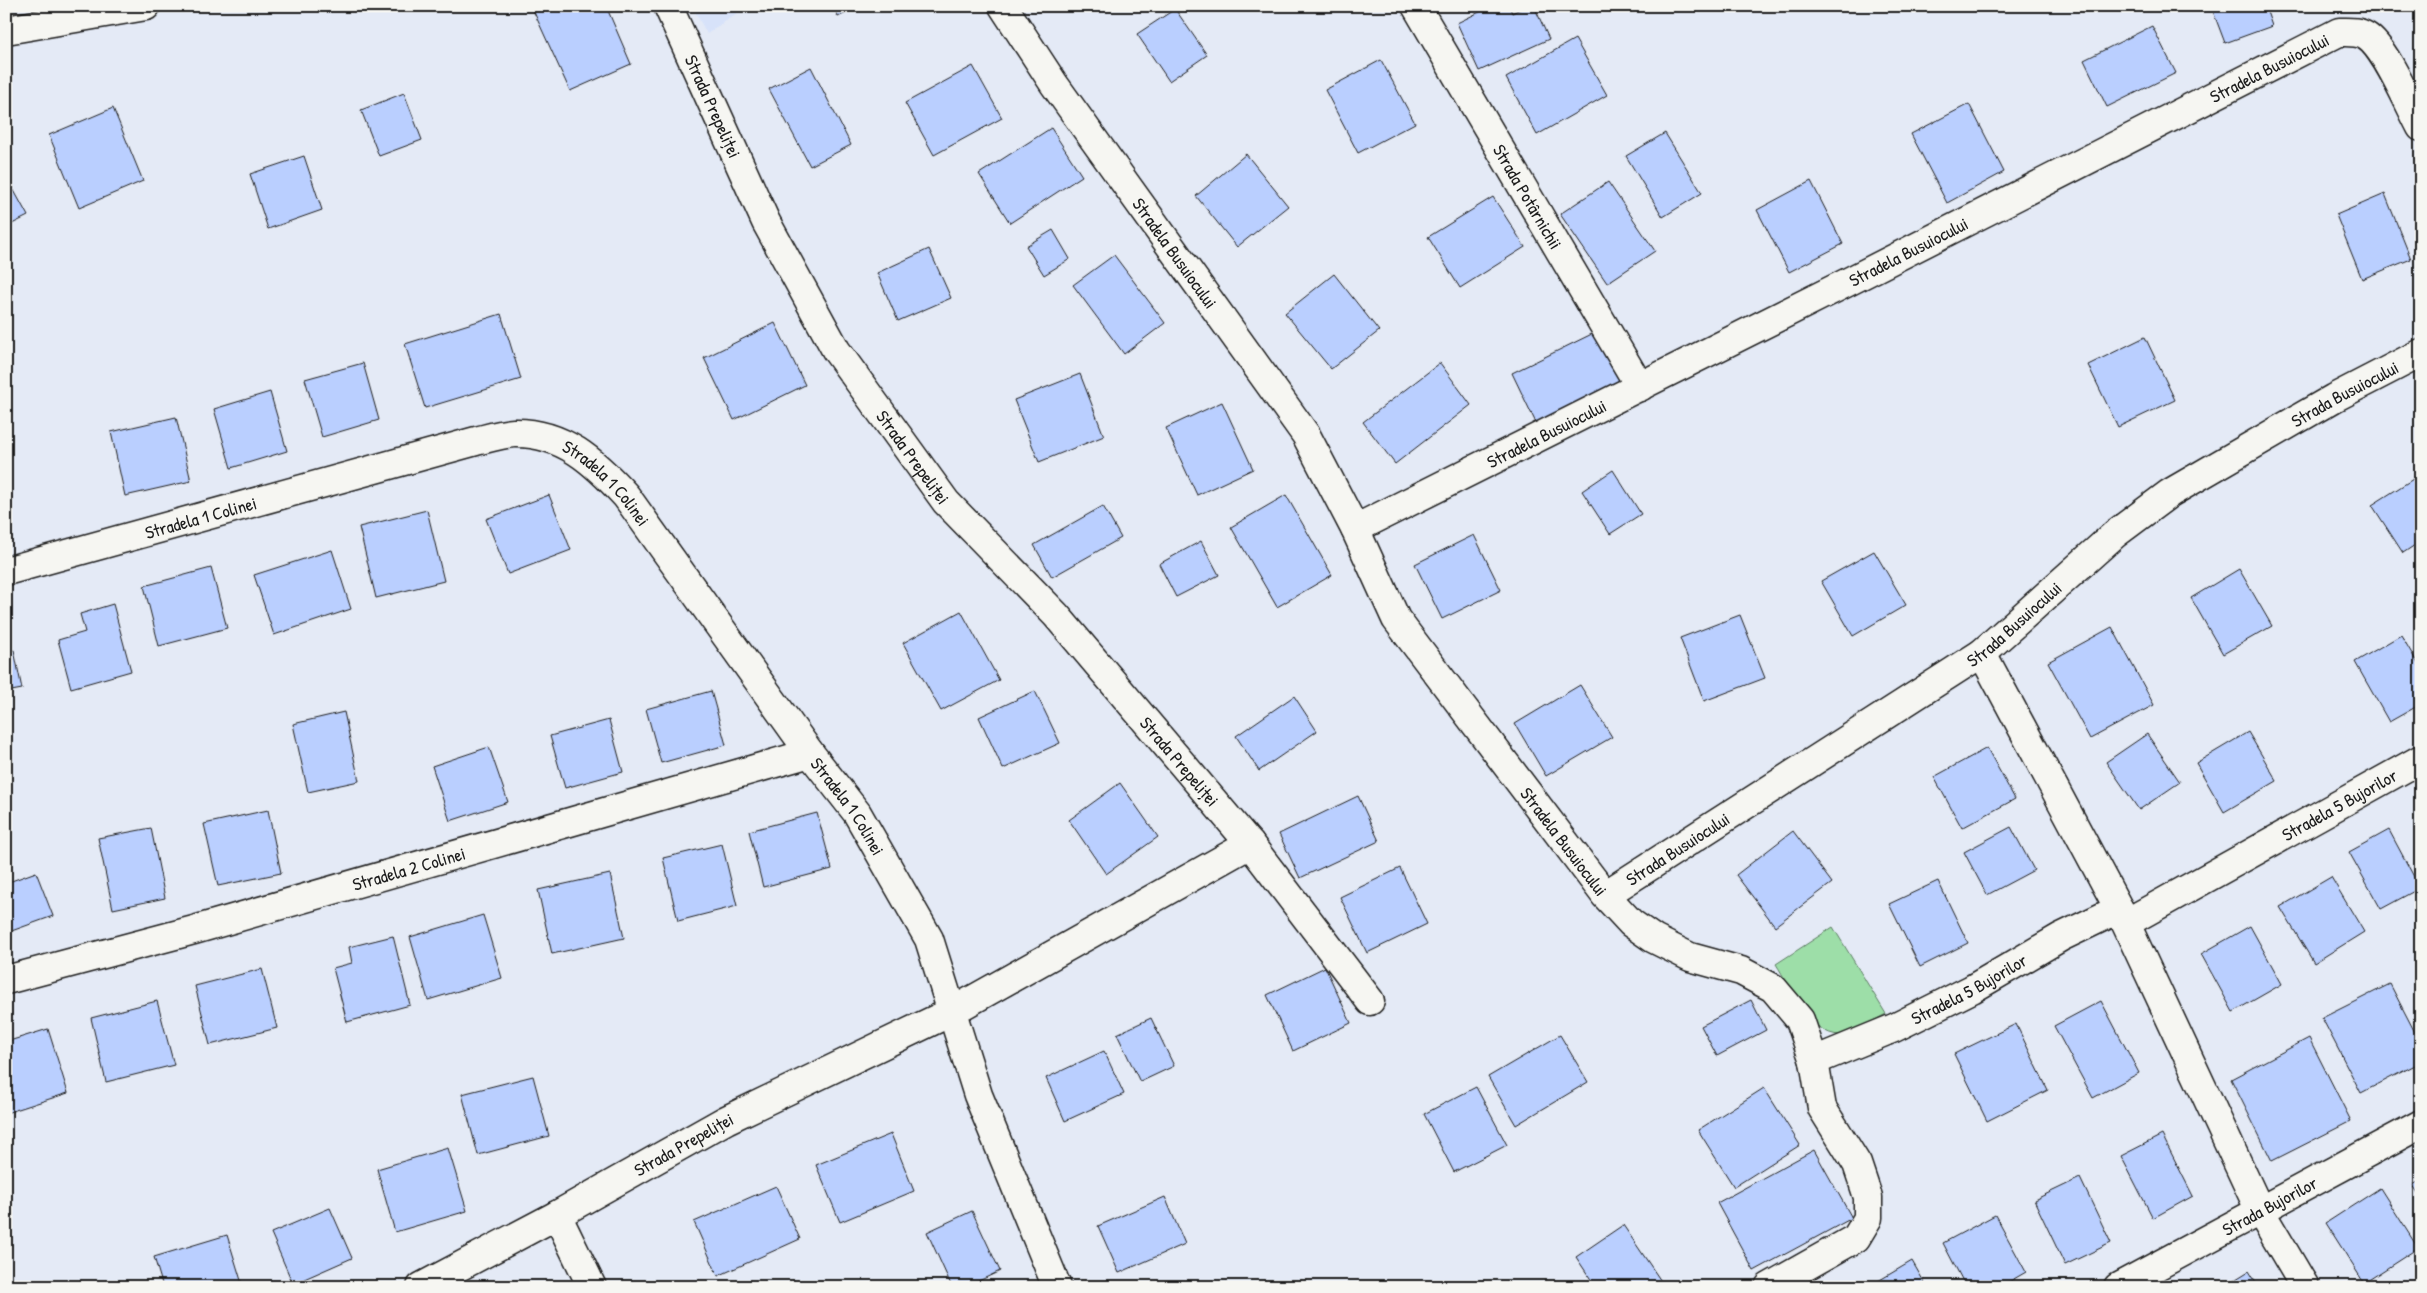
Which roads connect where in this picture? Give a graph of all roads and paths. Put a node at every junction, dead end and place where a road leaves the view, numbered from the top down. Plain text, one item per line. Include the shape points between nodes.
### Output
1 (146, 6) edge
2 (668, 6) edge
3 (1003, 6) edge
4 (1416, 6) edge
5 (6, 30) edge
6 (2421, 127) edge
7 (2421, 353) edge
8 (1640, 387) junction
9 (1355, 529) junction
10 (6, 571) edge
11 (1982, 653) junction
12 (810, 753) junction
13 (2421, 759) edge
14 (1250, 844) junction
15 (1605, 896) junction
16 (2123, 916) junction
17 (6, 980) edge
18 (1370, 1001) dead end
19 (951, 1012) junction
20 (1814, 1061) junction
21 (2421, 1124) edge
22 (2260, 1211) junction
23 (557, 1215) junction
24 (421, 1287) edge
25 (592, 1287) edge
26 (1057, 1287) edge
27 (1768, 1287) edge
28 (2118, 1287) edge
29 (2305, 1287) edge

1 - 5 street
2 - 14 street, Strada Prepeliței via 766,222 836,350 946,502 1056,615
3 - 9 street, Stradela Busuiocului via 1054,84 1306,436
4 - 8 street, Strada Potârnichii
6 - 8 street, Stradela Busuiocului via 2380,50 2367,36 2339,32
7 - 11 street, Strada Busuiocului via 2334,398 2170,493 2115,534
8 - 9 street, Stradela Busuiocului
9 - 15 street, Stradela Busuiocului via 1396,619
10 - 12 street, Stradela 1 Colinei via 476,441 513,433 550,437 578,450 626,496
11 - 15 street, Strada Busuiocului
11 - 16 street
12 - 17 street, Stradela 2 Colinei via 194,930
12 - 19 street, Stradela 1 Colinei via 857,813 929,939
13 - 16 street, Stradela 5 Bujorilor
14 - 18 street, Strada Prepeliței
14 - 19 street, Strada Prepeliței
15 - 20 street, Stradela Busuiocului via 1631,923 1654,939 1690,957 1741,971 1773,988 1800,1020
16 - 20 street, Stradela 5 Bujorilor via 2061,938 1972,989 1894,1028
16 - 22 street
19 - 23 street, Strada Prepeliței via 726,1120
19 - 26 street via 978,1095
20 - 27 street via 1822,1108 1857,1164 1868,1197 1868,1218 1856,1238
21 - 22 street, Strada Bujorilor
22 - 28 street, Strada Bujorilor
22 - 29 street
23 - 24 street, Strada Prepeliței
23 - 25 street

